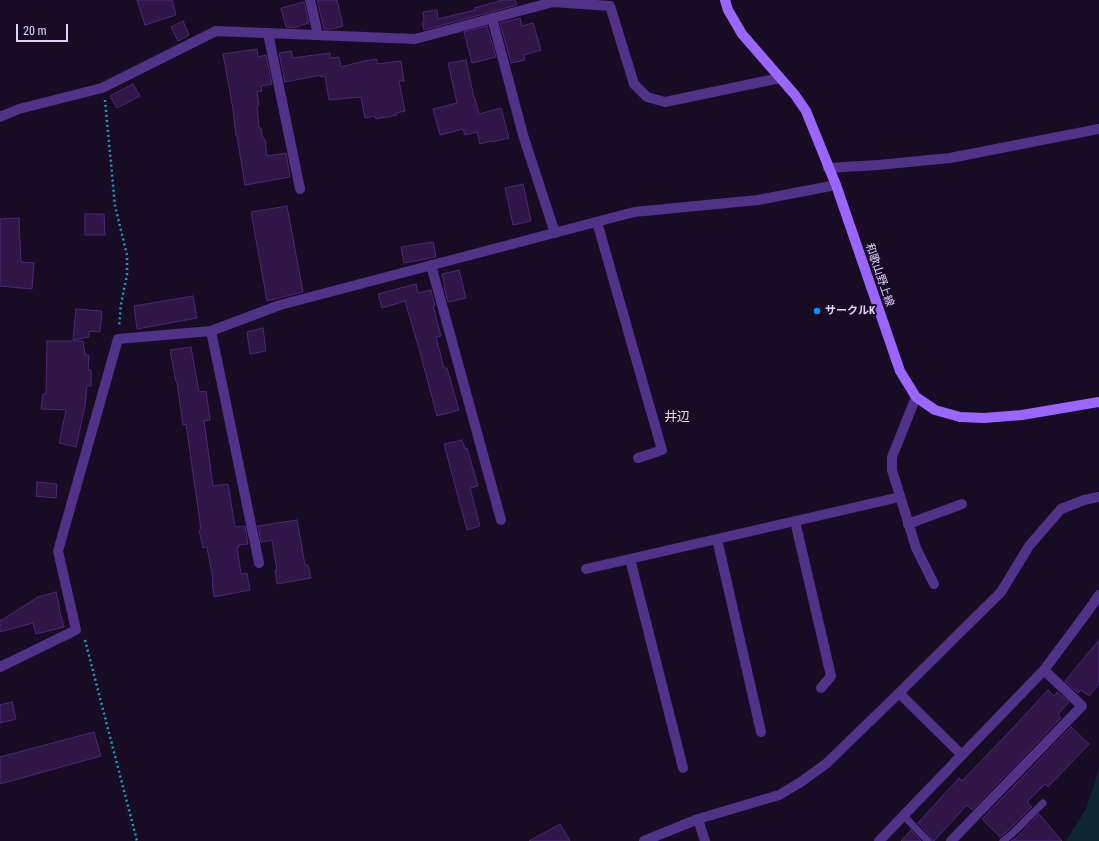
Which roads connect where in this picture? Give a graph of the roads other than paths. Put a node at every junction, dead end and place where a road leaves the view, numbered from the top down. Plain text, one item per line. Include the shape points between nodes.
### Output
1 (310, 0) edge
2 (725, 0) edge
3 (492, 18) junction
4 (268, 33) junction
5 (318, 35) junction
6 (780, 78) junction
7 (0, 117) edge
8 (1099, 129) edge
9 (828, 168) junction
10 (836, 185) junction
11 (300, 189) dead end
12 (597, 222) junction
13 (555, 233) junction
14 (431, 265) junction
15 (211, 331) junction
16 (916, 397) junction
17 (1099, 402) edge
18 (638, 458) dead end
19 (900, 497) junction
20 (1099, 497) edge
21 (962, 504) dead end
22 (501, 520) dead end
23 (795, 521) junction
24 (908, 524) junction
25 (717, 539) junction
26 (630, 559) junction
27 (259, 563) dead end
28 (586, 568) dead end
29 (934, 584) dead end
30 (1099, 595) edge
31 (0, 667) edge
32 (1044, 670) junction
33 (821, 688) dead end
34 (899, 693) junction
35 (761, 732) dead end
36 (962, 755) junction
37 (683, 768) dead end
38 (1043, 803) dead end
39 (904, 816) junction
40 (698, 819) junction
41 (644, 841) edge
42 (705, 841) edge
43 (879, 841) edge
44 (928, 841) edge
45 (951, 841) edge
46 (1003, 841) edge

1 - 5 street
2 - 6 main road, 和歌山野上線 via 742,34
3 - 5 street via 415,39
3 - 6 street via 553,2 610,6 634,84 647,97 665,102
3 - 13 street via 523,135
4 - 5 street
4 - 7 street via 216,31 102,88
4 - 11 street
6 - 9 main road, 和歌山野上線 via 806,111
8 - 9 street via 950,158
9 - 10 main road, 和歌山野上線
10 - 12 street via 758,200 634,212
10 - 16 main road, 和歌山野上線 via 900,371
12 - 13 street
12 - 18 street via 662,450
13 - 14 street
14 - 15 street via 280,305
14 - 22 street
15 - 27 street
15 - 31 street via 118,339 58,551 76,630
16 - 17 main road, 和歌山野上線 via 935,410 960,417 984,418 1022,415
16 - 19 street via 892,457 892,470
19 - 23 street
19 - 24 street
20 - 34 street via 1061,509 1029,546 1001,592
21 - 24 street
23 - 25 street
23 - 33 street via 831,676
24 - 29 street via 916,548
25 - 26 street
25 - 35 street
26 - 28 street
26 - 37 street
30 - 32 street
32 - 36 street
32 - 45 street via 1082,706
34 - 36 street
34 - 40 street via 827,762 801,782 779,795
36 - 39 street
38 - 46 lane
39 - 43 street
39 - 44 lane
40 - 41 street
40 - 42 street

